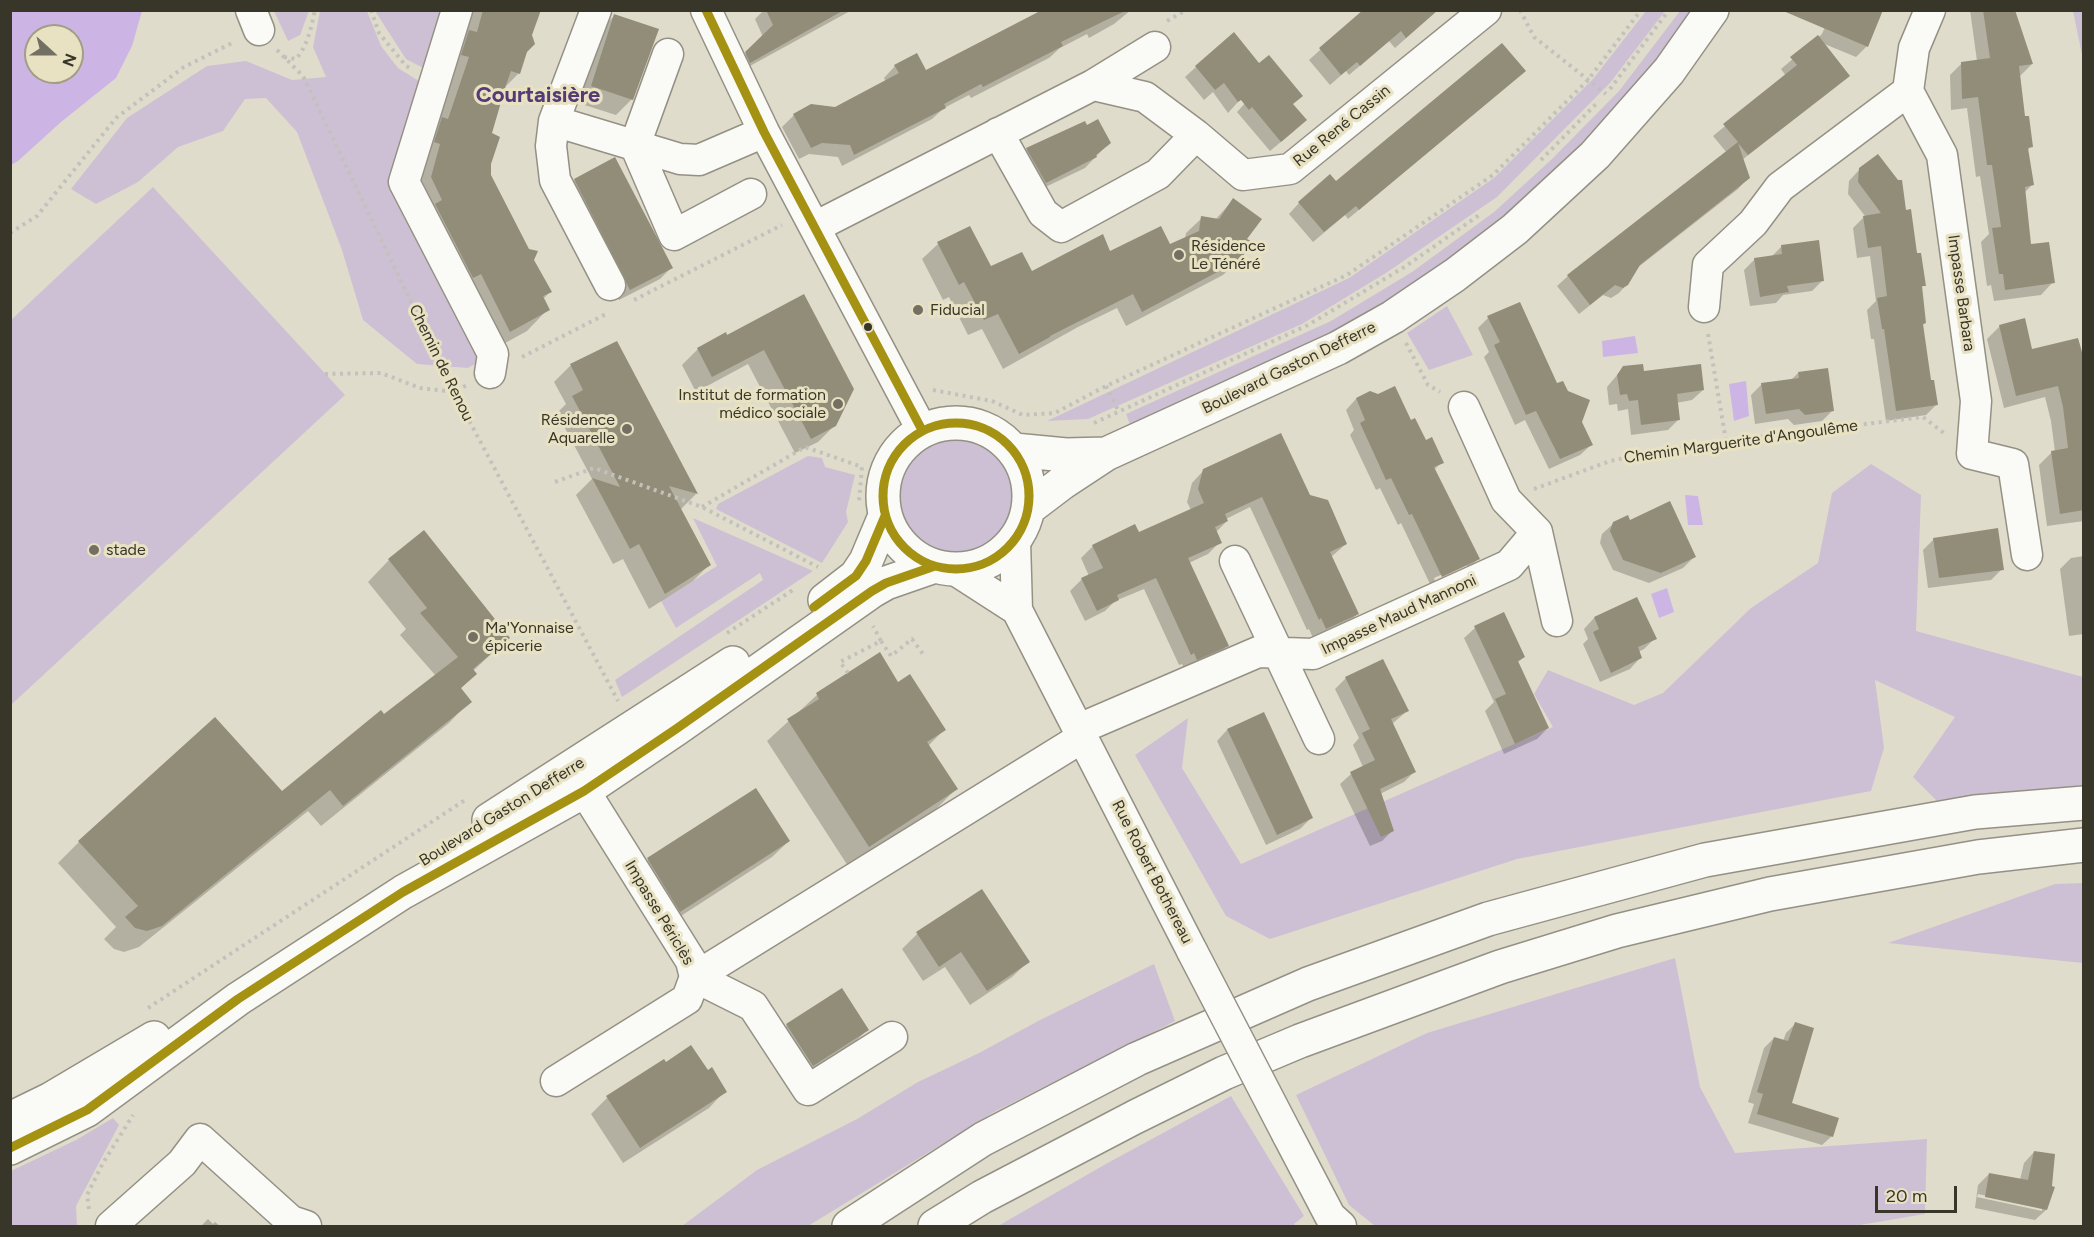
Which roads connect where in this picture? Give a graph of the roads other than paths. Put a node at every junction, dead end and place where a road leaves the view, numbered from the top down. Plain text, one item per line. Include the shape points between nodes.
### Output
1 (457, 10) edge
2 (596, 10) edge
3 (706, 10) edge
4 (1486, 10) edge
5 (1712, 10) edge
6 (1929, 10) edge
7 (1155, 47) dead end
8 (668, 54) dead end
9 (1093, 85) junction
10 (1908, 91) junction
11 (554, 121) junction
12 (765, 132) junction
13 (998, 133) junction
14 (1196, 135) junction
15 (635, 145) junction
16 (751, 194) dead end
17 (815, 227) junction
18 (610, 285) dead end
19 (1704, 307) road end
20 (490, 374) dead end
21 (1464, 407) road end
22 (922, 430) junction
23 (1014, 450) junction
24 (1106, 454) junction
25 (1029, 508) junction
26 (872, 513) junction
27 (1537, 532) junction
28 (1015, 541) junction
29 (2027, 555) dead end
30 (1235, 561) dead end
31 (945, 568) junction
32 (1017, 610) junction
33 (1557, 621) dead end
34 (1278, 654) junction
35 (718, 673) junction
36 (1081, 733) junction
37 (1319, 739) dead end
38 (584, 791) junction
39 (2084, 803) edge
40 (2084, 845) edge
41 (695, 977) junction
42 (892, 1037) dead end
43 (556, 1081) dead end
44 (51, 1099) junction
45 (10, 1119) edge
46 (10, 1135) edge
47 (10, 1148) edge
48 (100, 1221) edge
49 (306, 1227) edge
50 (849, 1227) edge
51 (935, 1227) edge
52 (1341, 1227) edge

1 - 20 street via 404,182 493,354
2 - 11 street
3 - 12 street
4 - 14 street, Rue René Cassin via 1290,169 1243,175
5 - 24 main road, Boulevard Gaston Defferre via 1669,71 1595,156 1515,229 1455,275 1338,348
6 - 10 street via 1914,48
7 - 9 street
8 - 15 street
9 - 13 street
9 - 14 street, Rue René Cassin via 1145,97
10 - 19 street via 1780,187 1753,224 1707,265
10 - 29 street, Impasse Barbara via 1942,155 1976,402 1972,454 2013,464
11 - 15 street
11 - 18 street via 551,146 555,180
12 - 15 street via 699,160 680,159
12 - 17 street
13 - 14 street via 1043,213 1061,227 1158,174
13 - 17 street
15 - 16 street via 674,234
17 - 22 street
21 - 27 street via 1506,500
22 - 23 main road via 941,423 981,426 999,435
22 - 26 main road via 902,445 888,466
23 - 24 main road, Boulevard Gaston Defferre
23 - 25 main road via 1027,475
24 - 25 main road, Boulevard Gaston Defferre
25 - 28 main road
26 - 31 main road via 918,559
26 - 35 main road, Boulevard Gaston Defferre via 866,561 856,576
27 - 33 street
27 - 34 street, Impasse Maud Mannoni via 1509,565 1313,654
28 - 31 main road via 998,556 977,566
28 - 32 street, Rue Robert Bothereau
30 - 34 street
31 - 32 street, Rue Robert Bothereau
31 - 38 main road, Boulevard Gaston Defferre via 886,583 872,591
32 - 36 street, Rue Robert Bothereau
34 - 36 street, Impasse Maud Mannoni via 1258,652
34 - 37 street
35 - 38 street, Boulevard Gaston Defferre via 687,706 577,779
35 - 44 main road, Boulevard Gaston Defferre via 141,1047
36 - 41 street, Impasse Maud Mannoni
36 - 52 street, Rue Robert Bothereau, bridge via 1330,1216
38 - 41 street, Impasse Périclès via 691,961
38 - 47 main road, Boulevard Gaston Defferre via 403,892 238,999 87,1110
39 - 50 main road via 1975,812 1705,860 1488,919 1308,984 1137,1059 983,1139
40 - 51 main road via 1978,857 1770,894 1617,931 1500,967 1224,1073 982,1197
41 - 42 street via 753,1006 808,1090
41 - 43 street, Impasse Périclès via 687,999
44 - 45 main road, Boulevard Gaston Defferre
44 - 46 street via 40,1121
48 - 49 street via 182,1163 200,1139 291,1221

